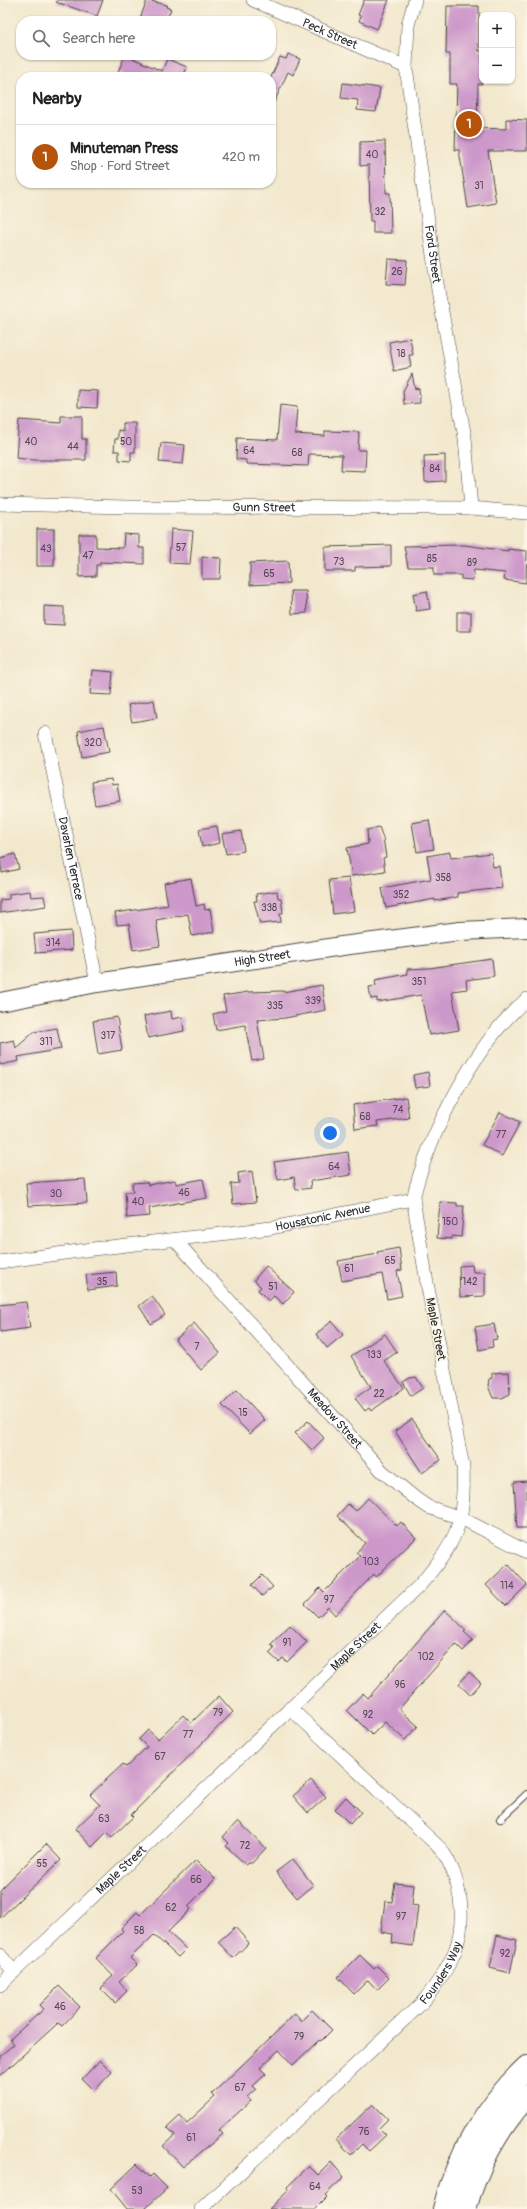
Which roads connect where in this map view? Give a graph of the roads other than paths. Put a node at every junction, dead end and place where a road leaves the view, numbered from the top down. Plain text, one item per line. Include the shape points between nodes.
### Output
1 (253, 0) edge
2 (415, 0) edge
3 (406, 67) junction
4 (0, 504) edge
5 (471, 508) junction
6 (527, 513) edge
7 (45, 733) dead end
8 (527, 928) edge
9 (97, 983) junction
10 (527, 999) edge
11 (0, 1002) edge
12 (413, 1199) junction
13 (176, 1241) junction
14 (0, 1262) edge
15 (461, 1518) junction
16 (527, 1552) edge
17 (290, 1708) junction
18 (527, 1794) edge
19 (500, 1819) dead end
20 (0, 1955) edge
21 (14, 1972) junction
22 (0, 1985) edge
23 (527, 2067) edge
24 (527, 2096) edge
25 (201, 2209) edge
26 (444, 2209) edge
27 (464, 2209) edge

1 - 3 street, Peck Street
2 - 3 street, Ford Street via 408,25
3 - 5 street, Ford Street via 438,290 465,438
4 - 5 street, Gunn Street
5 - 6 street, Gunn Street
7 - 9 street, Davarlen Terrace
8 - 9 main road, High Street via 460,930
9 - 11 main road, High Street
10 - 12 street via 506,1020 463,1080 424,1159
12 - 13 street, Housatonic Avenue via 271,1228
12 - 15 street, Maple Street via 463,1467 464,1494
13 - 14 street, Housatonic Avenue
13 - 15 street, Meadow Street via 382,1471 428,1507
15 - 16 street, Meadow Street
15 - 17 street, Maple Street via 447,1550 420,1585
17 - 21 street, Maple Street
17 - 25 street, Founders Way via 441,1849 449,1860 459,1893 460,1928 455,1951 442,1977 422,2003
18 - 19 lane
20 - 21 street
21 - 22 street, Maple Street
23 - 26 highway via 500,2097 472,2138 455,2171
24 - 27 highway via 499,2132 478,2173

